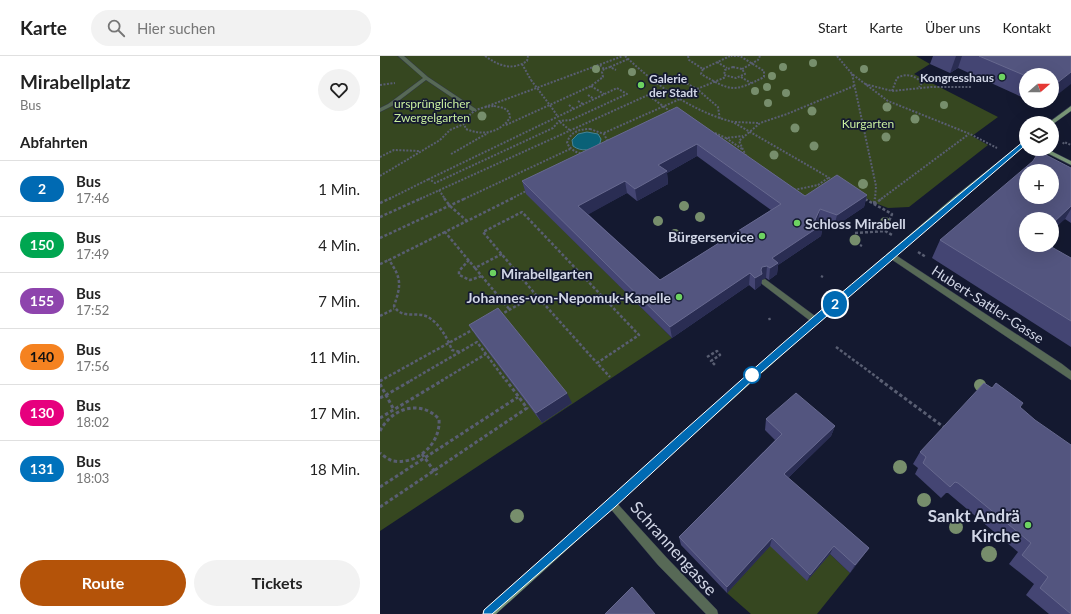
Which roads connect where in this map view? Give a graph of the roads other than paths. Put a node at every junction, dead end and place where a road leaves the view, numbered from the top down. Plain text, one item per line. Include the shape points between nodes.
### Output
1 (401, 56) edge
2 (426, 78) junction
3 (1071, 108) edge
4 (380, 110) edge
5 (474, 110) road end
6 (1059, 117) edge
7 (1019, 148) edge
8 (1056, 156) edge
9 (1071, 163) edge
10 (891, 255) junction
11 (766, 282) edge
12 (816, 321) junction
13 (1071, 376) edge
14 (612, 504) junction
15 (488, 614) edge
16 (713, 614) edge

1 - 2 street
2 - 4 street
2 - 5 street
3 - 6 street
7 - 10 street
8 - 9 street
10 - 12 street
10 - 13 street, Hubert-Sattler-Gasse
11 - 12 street
12 - 14 street via 752,375
14 - 15 street
14 - 16 street, Schrannengasse

